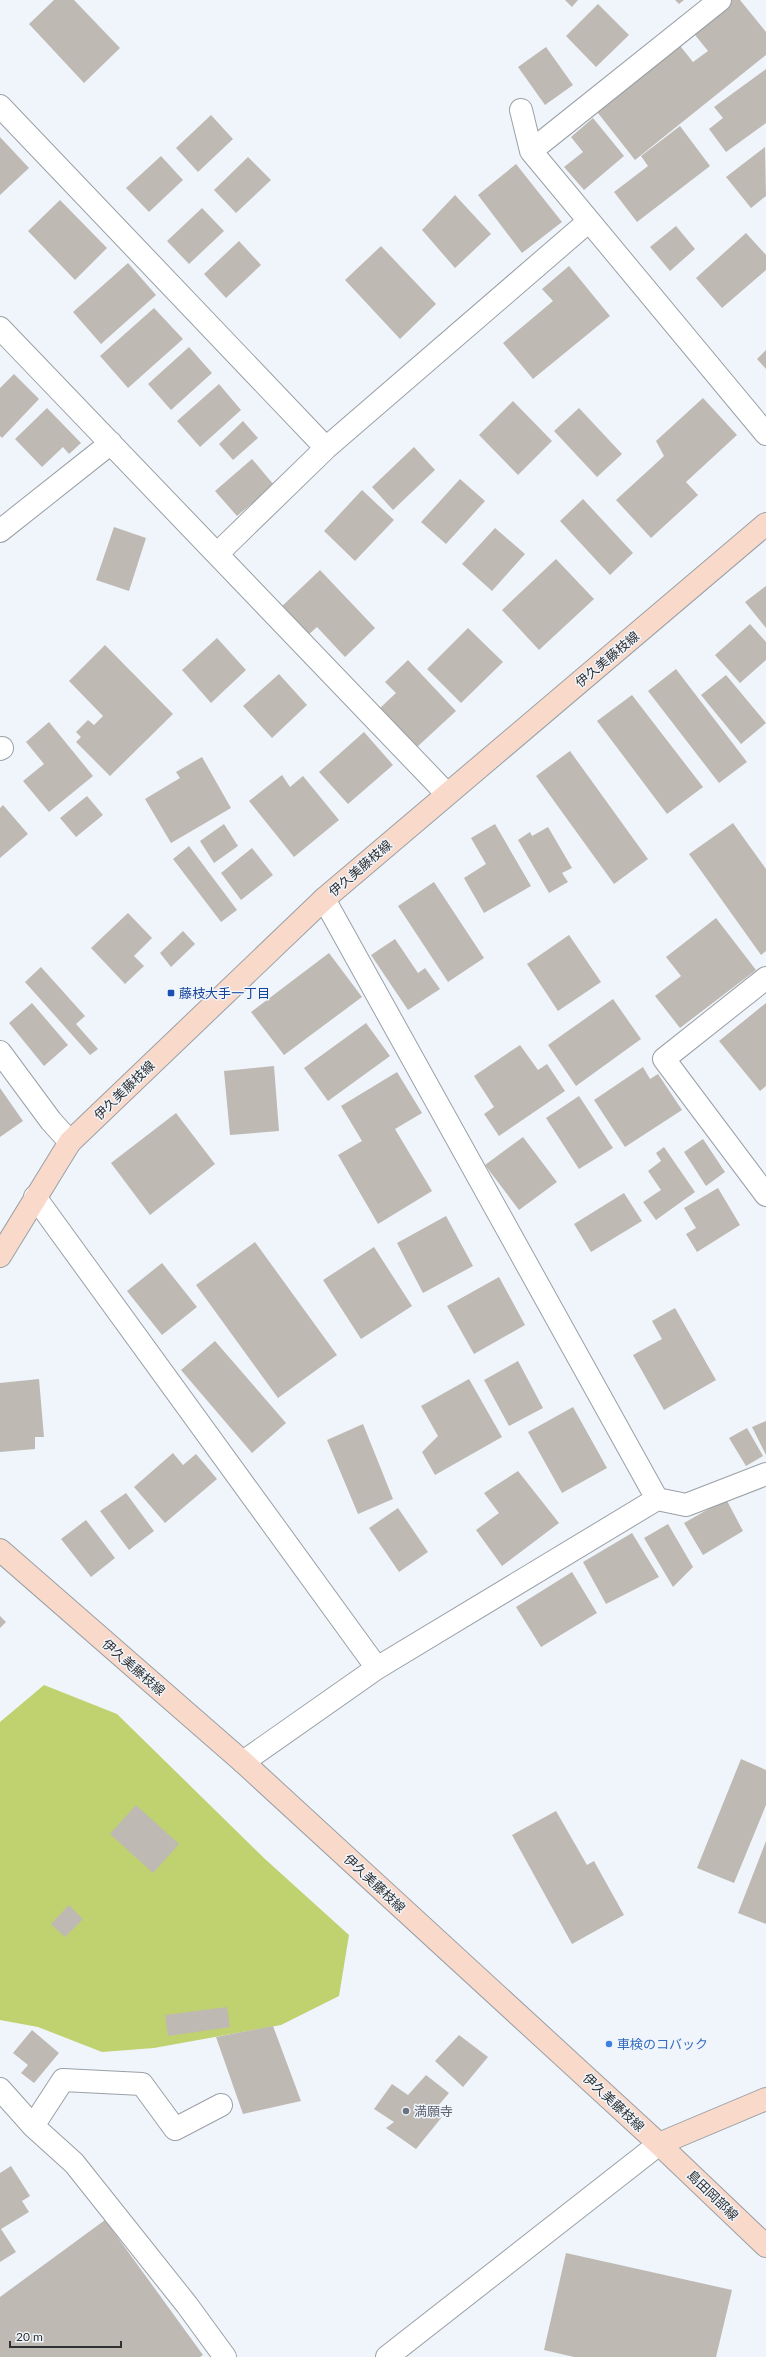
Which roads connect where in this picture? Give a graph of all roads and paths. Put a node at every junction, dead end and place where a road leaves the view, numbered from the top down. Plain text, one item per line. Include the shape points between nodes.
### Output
1 (720, 0) edge
2 (0, 106) edge
3 (521, 110) dead end
4 (531, 151) junction
5 (590, 221) junction
6 (0, 328) edge
7 (766, 434) edge
8 (111, 443) junction
9 (326, 448) junction
10 (766, 524) edge
11 (0, 531) edge
12 (216, 554) junction
13 (446, 793) junction
14 (324, 899) junction
15 (766, 978) edge
16 (0, 1052) edge
17 (70, 1142) junction
18 (766, 1195) edge
19 (35, 1197) junction
20 (0, 1256) edge
21 (766, 1474) edge
22 (656, 1498) junction
23 (0, 1550) edge
24 (377, 1668) junction
25 (243, 1762) junction
26 (0, 2089) edge
27 (766, 2099) edge
28 (221, 2105) dead end
29 (33, 2126) junction
30 (659, 2144) junction
31 (766, 2246) edge
32 (225, 2357) edge
33 (387, 2357) edge

1 - 4 street
2 - 9 street
3 - 4 street
4 - 5 street
5 - 7 street
5 - 9 street
6 - 8 street
8 - 11 street
8 - 12 street
9 - 12 street
10 - 13 main road, 伊久美藤枝線
12 - 13 street
13 - 14 main road, 伊久美藤枝線
14 - 17 main road, 伊久美藤枝線
14 - 22 street
15 - 18 street via 664,1059
16 - 17 street
17 - 19 main road, 伊久美藤枝線
19 - 20 main road, 伊久美藤枝線
19 - 24 street
21 - 22 street via 686,1505
22 - 24 street
23 - 25 main road, 伊久美藤枝線
24 - 25 street
25 - 30 main road, 伊久美藤枝線
26 - 29 street
27 - 30 main road
28 - 29 street via 175,2129 142,2084 63,2080
29 - 32 street via 74,2164 187,2305
30 - 31 main road, 島田岡部線
30 - 33 street

